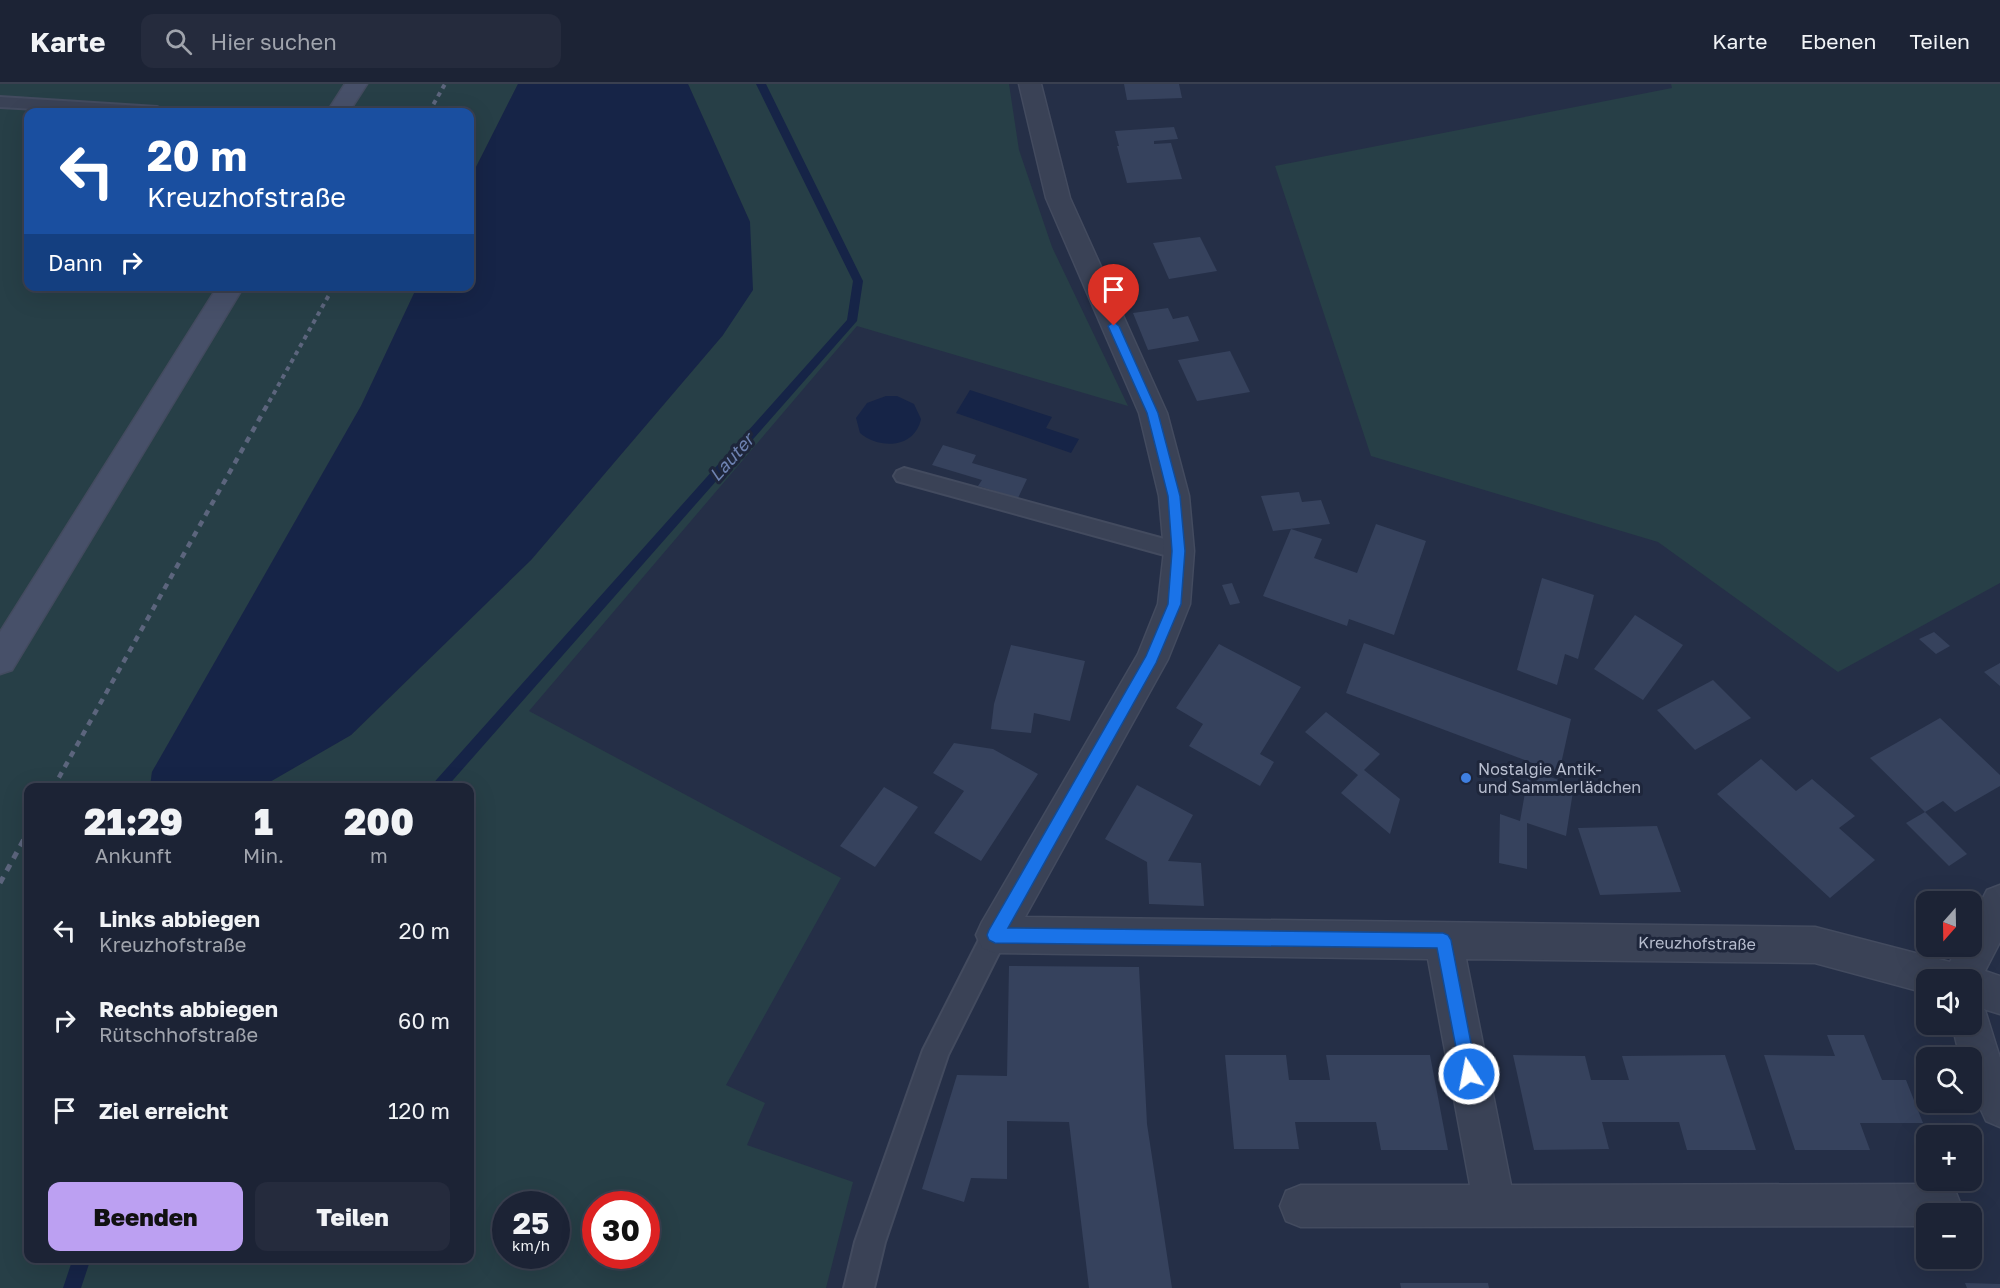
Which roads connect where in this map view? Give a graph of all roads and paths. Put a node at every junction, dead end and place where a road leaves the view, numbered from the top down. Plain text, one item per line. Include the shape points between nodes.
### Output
1 (356, 84) edge
2 (1030, 84) edge
3 (0, 102) edge
4 (94, 108) edge
5 (341, 108) edge
6 (228, 291) edge
7 (904, 476) dead end
8 (1179, 551) junction
9 (0, 660) edge
10 (2000, 903) edge
11 (995, 935) junction
12 (1443, 940) junction
13 (1967, 969) edge
14 (1916, 972) edge
15 (1982, 989) edge
16 (2000, 995) edge
17 (1974, 1035) edge
18 (2000, 1107) edge
19 (1916, 1205) edge
20 (1301, 1206) dead end
21 (1496, 1207) junction
22 (859, 1288) edge

1 - 5 street
2 - 8 street via 1058,198 1153,413 1174,496
3 - 4 lane
6 - 9 street
7 - 8 lane
8 - 11 street via 1174,604 1152,659
10 - 13 street
11 - 12 street, Kreuzhofstraße
11 - 22 lane via 936,1050 870,1242
12 - 14 street, Kreuzhofstraße via 1815,945
12 - 21 street
15 - 16 street
17 - 18 street via 1984,1072
19 - 21 street
20 - 21 street

